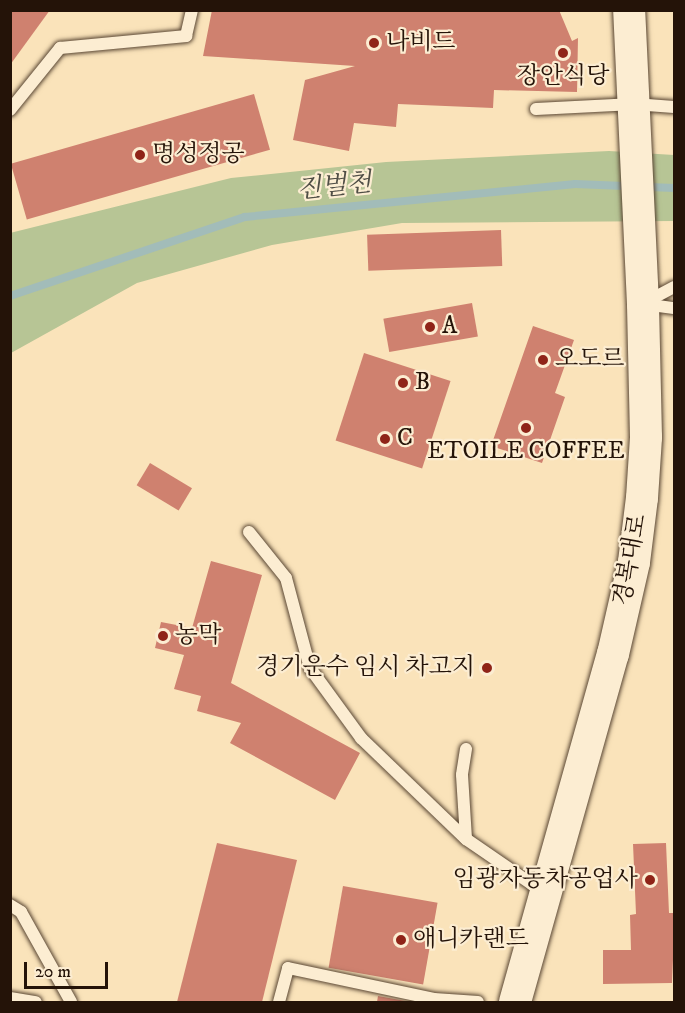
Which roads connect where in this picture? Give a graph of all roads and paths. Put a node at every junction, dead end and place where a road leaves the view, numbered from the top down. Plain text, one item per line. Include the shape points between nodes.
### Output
1 (192, 10) edge
2 (630, 10) edge
3 (675, 107) edge
4 (536, 109) dead end
5 (10, 110) edge
6 (634, 111) junction
7 (675, 286) edge
8 (643, 304) junction
9 (675, 309) edge
10 (249, 532) dead end
11 (466, 749) dead end
12 (466, 839) junction
13 (547, 894) junction
14 (10, 904) edge
15 (10, 998) edge
16 (36, 1002) edge
17 (71, 1002) edge
18 (279, 1002) edge
19 (478, 1002) edge
20 (515, 1002) edge

1 - 5 lane via 186,36 60,48
2 - 6 street, 경복대로
3 - 6 lane
4 - 6 lane
6 - 8 street, 경복대로
7 - 8 lane
8 - 9 lane
8 - 13 street, 경복대로 via 646,437 634,562 613,654
10 - 12 lane via 286,578 310,668 362,738
11 - 12 lane via 462,775
12 - 13 lane
13 - 20 street, 경복대로
14 - 17 lane via 21,912
15 - 16 lane
18 - 19 lane via 288,968 434,999

